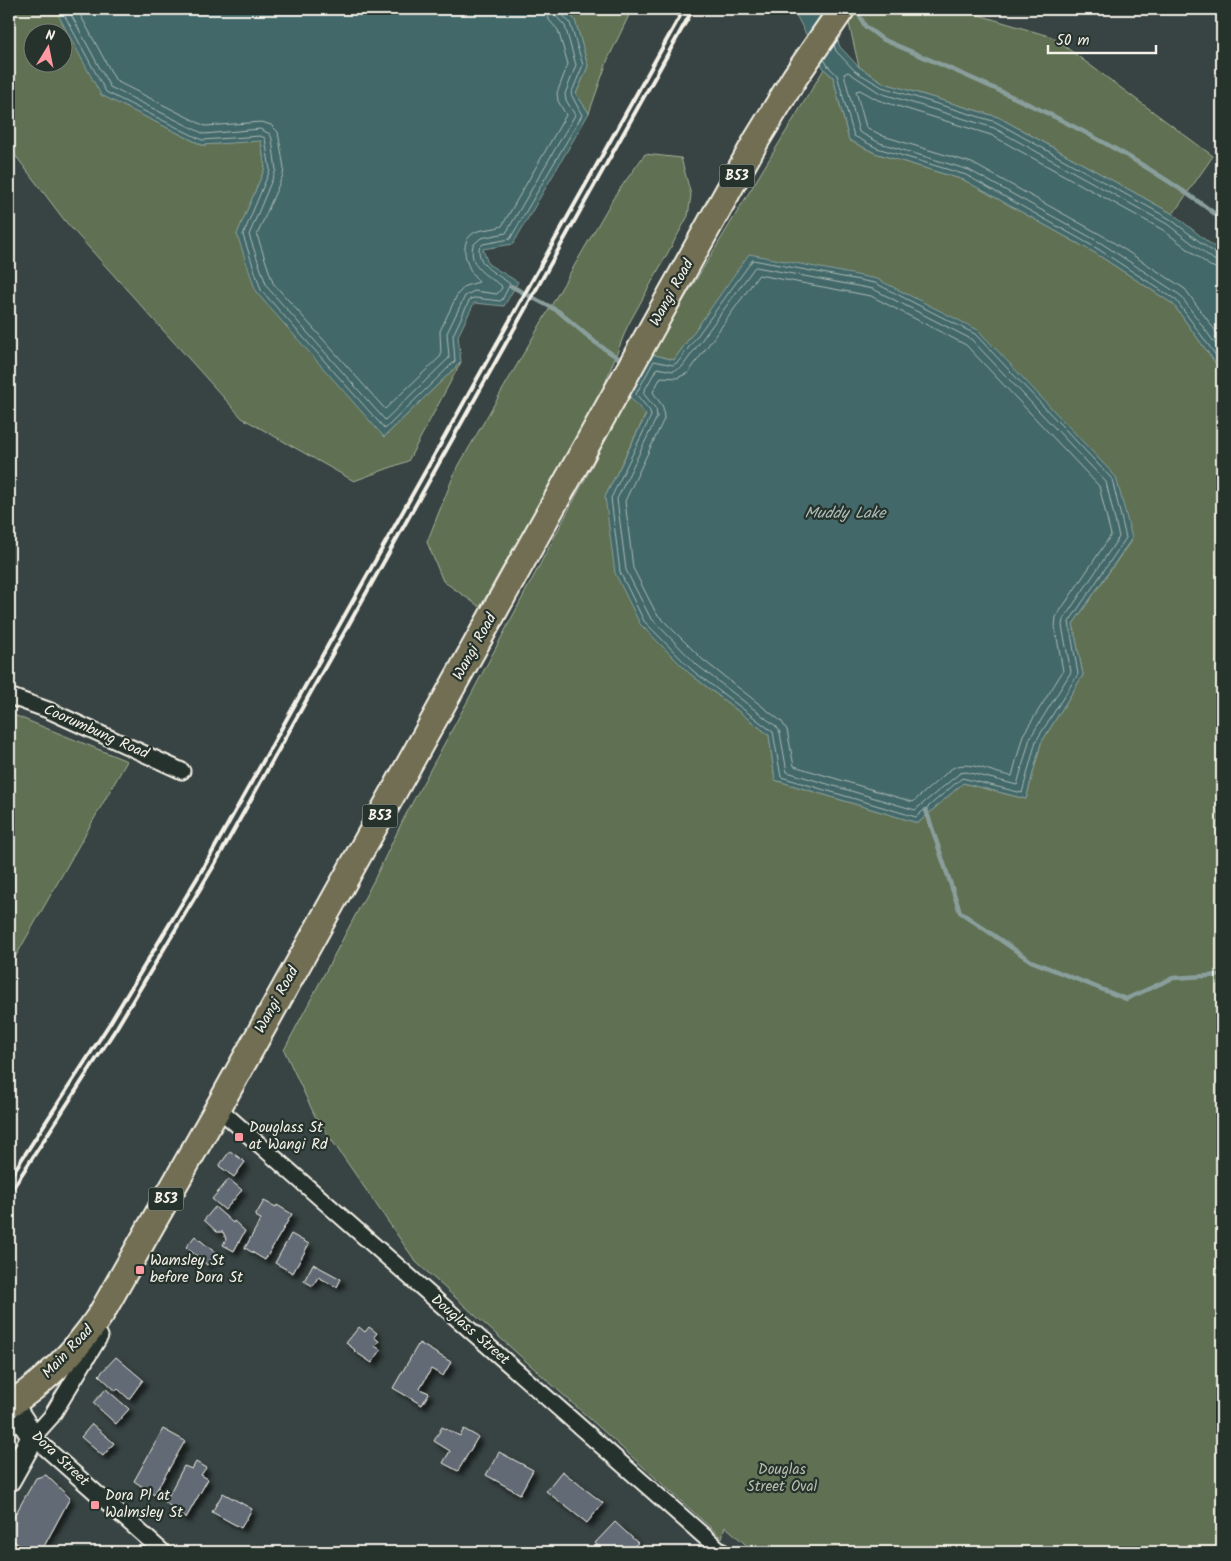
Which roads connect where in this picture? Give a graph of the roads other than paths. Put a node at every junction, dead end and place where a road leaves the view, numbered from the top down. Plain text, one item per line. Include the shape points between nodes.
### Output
1 (842, 9) edge
2 (9, 696) edge
3 (182, 771) dead end
4 (218, 1108) junction
5 (100, 1336) dead end
6 (9, 1399) edge
7 (33, 1437) junction
8 (9, 1480) edge
9 (163, 1552) edge
10 (722, 1552) edge

1 - 4 main road, Wangi Road / B53 via 756,141
2 - 3 street, Coorumbung Road via 56,713
4 - 6 main road, Wangi Road / B53 via 115,1290
4 - 10 street, Douglass Street
5 - 7 street via 51,1417
6 - 7 street, Dora Street
7 - 8 street
7 - 9 street, Dora Street

